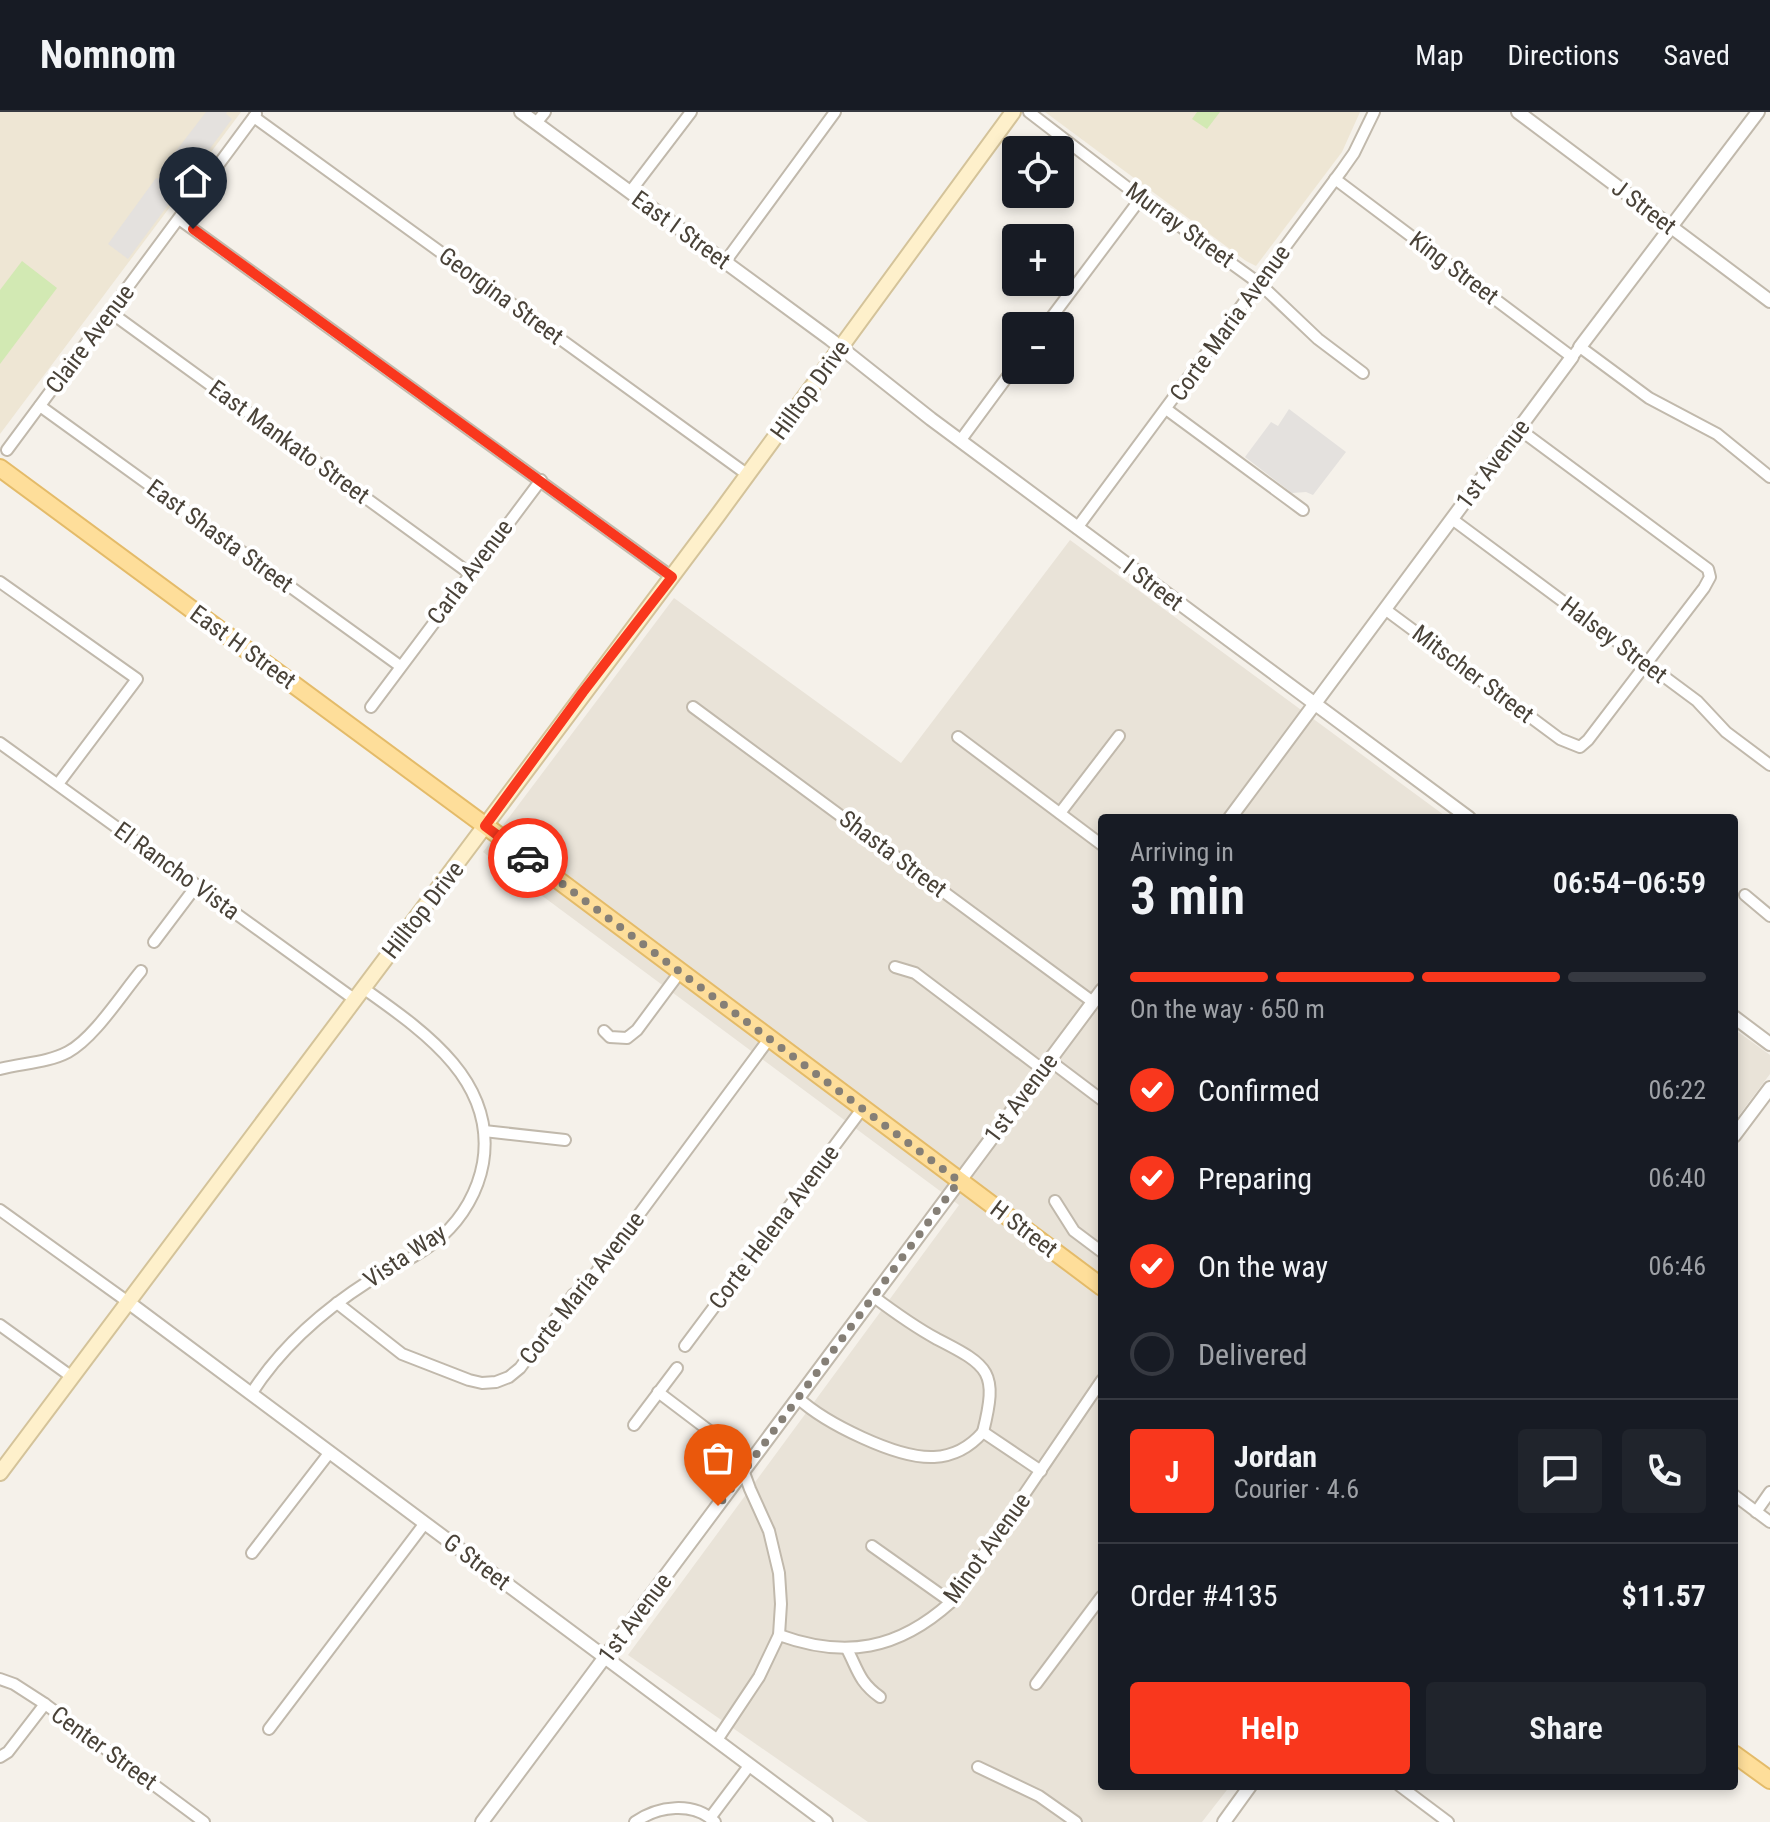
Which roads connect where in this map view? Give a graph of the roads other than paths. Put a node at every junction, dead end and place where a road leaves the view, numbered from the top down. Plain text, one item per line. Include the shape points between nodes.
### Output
1 (521, 112) edge
2 (545, 112) edge
3 (691, 112) edge
4 (835, 112) edge
5 (1013, 112) edge
6 (1029, 112) edge
7 (1374, 112) edge
8 (1518, 112) edge
9 (1758, 112) edge
10 (256, 115) edge
11 (536, 123) junction
12 (1335, 179) junction
13 (630, 192) junction
14 (1141, 198) junction
15 (179, 219) junction
16 (1671, 228) junction
17 (725, 262) junction
18 (1260, 284) junction
19 (1770, 301) edge
20 (110, 312) junction
21 (1056, 312) edge
22 (841, 348) junction
23 (1576, 352) junction
24 (1363, 373) dead end
25 (1002, 384) edge
26 (40, 406) junction
27 (1166, 409) junction
28 (1519, 429) junction
29 (960, 441) junction
30 (7, 450) dead end
31 (0, 468) edge
32 (748, 475) junction
33 (1770, 477) edge
34 (541, 480) junction
35 (1303, 510) dead end
36 (1452, 519) junction
37 (1077, 528) junction
38 (469, 573) junction
39 (672, 577) junction
40 (0, 582) edge
41 (1386, 610) junction
42 (1646, 664) junction
43 (400, 666) junction
44 (1314, 704) junction
45 (371, 707) dead end
46 (693, 707) dead end
47 (1119, 736) dead end
48 (958, 737) dead end
49 (0, 743) edge
50 (1770, 765) edge
51 (58, 784) junction
52 (1060, 813) junction
53 (1233, 814) edge
54 (1464, 814) edge
55 (485, 826) junction
56 (1098, 842) edge
57 (197, 885) junction
58 (1745, 895) dead end
59 (1770, 916) edge
60 (154, 942) dead end
61 (895, 967) dead end
62 (141, 971) dead end
63 (680, 972) junction
64 (358, 994) junction
65 (1098, 995) edge
66 (1093, 1002) junction
67 (1738, 1020) edge
68 (604, 1031) dead end
69 (769, 1039) junction
70 (1770, 1044) edge
71 (1046, 1064) junction
72 (0, 1069) edge
73 (1770, 1088) edge
74 (1098, 1097) edge
75 (862, 1109) junction
76 (484, 1131) junction
77 (1738, 1131) edge
78 (565, 1140) dead end
79 (959, 1181) junction
80 (1055, 1201) dead end
81 (0, 1210) edge
82 (1098, 1249) edge
83 (1098, 1284) edge
84 (874, 1297) junction
85 (128, 1302) junction
86 (337, 1303) junction
87 (0, 1325) edge
88 (685, 1346) dead end
89 (677, 1368) dead end
90 (72, 1377) junction
91 (1098, 1386) edge
92 (658, 1392) junction
93 (251, 1394) junction
94 (798, 1398) junction
95 (634, 1425) dead end
96 (983, 1432) junction
97 (330, 1452) junction
98 (744, 1471) junction
99 (1041, 1471) junction
100 (0, 1473) edge
101 (1770, 1492) edge
102 (1738, 1498) edge
103 (1756, 1512) junction
104 (1770, 1522) edge
105 (425, 1523) junction
106 (872, 1546) dead end
107 (252, 1553) dead end
108 (1098, 1601) edge
109 (951, 1602) junction
110 (779, 1635) junction
111 (847, 1649) junction
112 (605, 1657) junction
113 (0, 1679) edge
114 (1036, 1684) dead end
115 (880, 1697) dead end
116 (45, 1704) junction
117 (269, 1729) dead end
118 (717, 1740) junction
119 (0, 1757) edge
120 (1738, 1757) edge
121 (749, 1766) junction
122 (978, 1767) dead end
123 (1770, 1780) edge
124 (1247, 1790) edge
125 (1405, 1790) edge
126 (712, 1820) edge
127 (204, 1822) edge
128 (482, 1822) edge
129 (635, 1822) edge
130 (826, 1822) edge
131 (1076, 1822) edge
132 (1224, 1822) edge
133 (1448, 1822) edge

1 - 11 street, East I Street
2 - 11 street
3 - 13 street
4 - 17 street
5 - 22 main road, Hilltop Drive
6 - 14 street, Murray Street
7 - 12 street, Corte Maria Avenue
8 - 16 street, J Street
9 - 16 street, 1st Avenue
10 - 15 street, Claire Avenue
10 - 32 street, Georgina Street
11 - 13 street, East I Street
12 - 18 street, Corte Maria Avenue
12 - 23 street, King Street
13 - 17 street, East I Street
14 - 18 street, Murray Street
14 - 21 street
15 - 20 street, Claire Avenue
15 - 34 street
16 - 19 street, J Street
16 - 23 street, 1st Avenue
17 - 22 street, East I Street
18 - 24 street, Murray Street
18 - 27 street, Corte Maria Avenue
20 - 26 street, Claire Avenue
20 - 38 street, East Mankato Street
22 - 29 street, I Street
22 - 32 main road, Hilltop Drive
23 - 28 street, 1st Avenue
23 - 33 street, King Street via 1717,434
25 - 29 street
26 - 30 street, Claire Avenue
26 - 43 street, East Shasta Street
27 - 35 street
27 - 37 street, Corte Maria Avenue
28 - 36 street, 1st Avenue
28 - 42 street via 1708,569 1710,577
29 - 37 street, I Street
31 - 55 main road, East H Street
32 - 39 main road, Hilltop Drive
34 - 38 street, Carla Avenue
34 - 39 street
36 - 41 street, 1st Avenue
36 - 42 street, Halsey Street
37 - 44 street, I Street
38 - 43 street, Carla Avenue
39 - 55 main road, Hilltop Drive
40 - 51 street via 137,679
41 - 42 street, Mitscher Street via 1560,739 1580,747
41 - 44 street, 1st Avenue
42 - 50 street, Halsey Street
43 - 45 street, Carla Avenue
44 - 53 street, 1st Avenue
44 - 54 street, I Street
46 - 66 street, Shasta Street
47 - 52 street
48 - 52 street
49 - 51 street, El Rancho Vista
51 - 57 street, El Rancho Vista
52 - 56 street
55 - 63 main road, H Street
55 - 64 main road, Hilltop Drive
57 - 60 street
57 - 64 street, El Rancho Vista
58 - 59 street
61 - 71 street via 915,973
62 - 72 street via 87,1038 68,1052
63 - 68 street via 627,1038
63 - 69 main road, H Street
64 - 76 street, Vista Way via 433,1042 460,1069 475,1096
64 - 85 main road, Hilltop Drive
65 - 66 street, 1st Avenue
66 - 71 street, 1st Avenue
67 - 70 street
69 - 75 main road, H Street
69 - 86 street, Corte Maria Avenue via 589,1282 509,1377 475,1382 402,1354
71 - 74 street
71 - 79 street, 1st Avenue
73 - 77 street
75 - 79 main road, H Street
75 - 88 street, Corte Helena Avenue
76 - 78 street
76 - 86 street, Vista Way via 477,1185 448,1229
79 - 83 main road, H Street
79 - 84 street, 1st Avenue
80 - 82 street via 1074,1231
81 - 85 street
84 - 94 street, 1st Avenue
84 - 96 street via 978,1362 991,1397
85 - 90 main road, Hilltop Drive
85 - 93 street, G Street
86 - 93 street, Vista Way via 287,1346
87 - 90 street
89 - 92 street
90 - 100 main road, Hilltop Drive
91 - 99 street, Minot Avenue
92 - 95 street
92 - 98 street via 736,1451
93 - 97 street, G Street
94 - 96 street via 855,1434 920,1456 951,1454
94 - 98 street, 1st Avenue
96 - 99 street
97 - 105 street, G Street
97 - 107 street
98 - 110 street via 776,1557
98 - 112 street, 1st Avenue
99 - 109 street, Minot Avenue
101 - 103 street
102 - 103 street
103 - 104 street
105 - 112 street, G Street
105 - 117 street
106 - 109 street
108 - 114 street
109 - 111 street, Minot Avenue via 931,1620 880,1645
110 - 111 street, Minot Avenue
110 - 118 street via 759,1677
111 - 115 street via 857,1674
112 - 118 street, G Street
112 - 128 street, 1st Avenue
113 - 116 street, Center Street
116 - 119 street
116 - 127 street, Center Street
118 - 121 street, G Street
120 - 123 main road
121 - 126 street
121 - 130 street, G Street
122 - 131 street via 1039,1796
124 - 132 street
125 - 133 street
126 - 129 street via 675,1808

